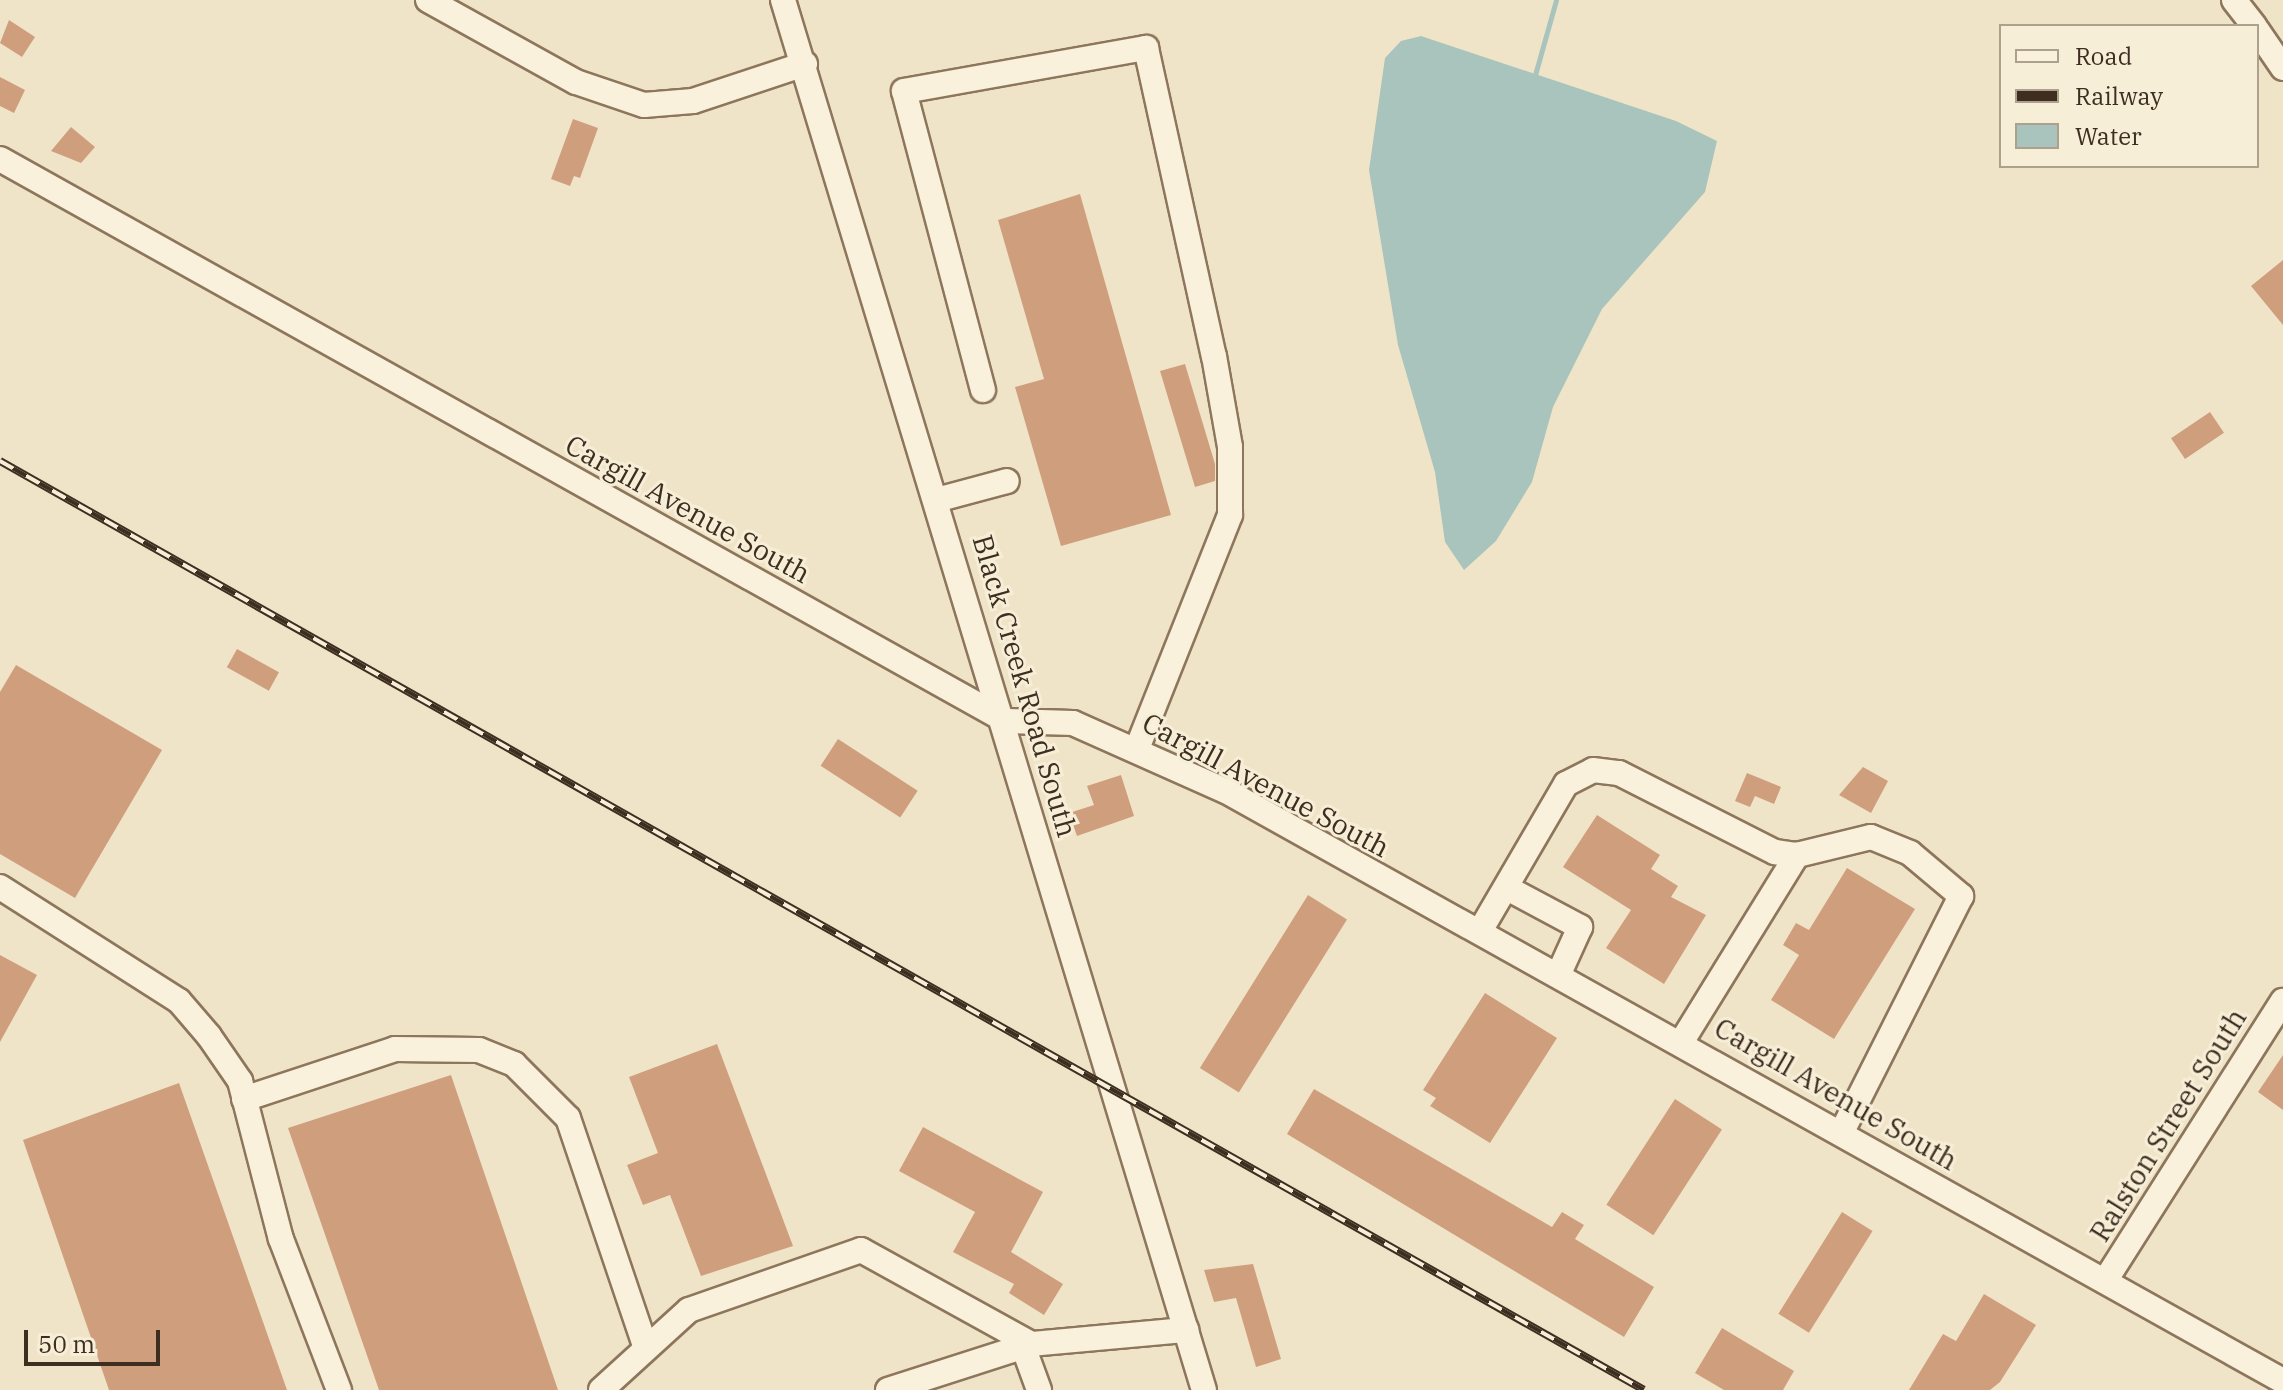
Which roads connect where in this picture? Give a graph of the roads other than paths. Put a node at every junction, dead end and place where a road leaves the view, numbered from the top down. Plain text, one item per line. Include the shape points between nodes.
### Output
1 (428, 0) edge
2 (783, 0) edge
3 (2234, 0) edge
4 (2253, 24) edge
5 (2259, 32) edge
6 (805, 64) junction
7 (2283, 68) edge
8 (0, 159) edge
9 (983, 390) dead end
10 (1007, 481) dead end
11 (940, 499) junction
12 (1007, 721) junction
13 (1137, 749) junction
14 (1797, 855) junction
15 (0, 887) edge
16 (1507, 888) junction
17 (1480, 931) junction
18 (1560, 971) junction
19 (2283, 1001) edge
20 (1682, 1041) junction
21 (244, 1099) junction
22 (1842, 1132) junction
23 (2105, 1281) junction
24 (1186, 1330) junction
25 (1027, 1345) junction
26 (645, 1346) junction
27 (2283, 1381) edge
28 (339, 1390) edge
29 (601, 1390) edge
30 (888, 1390) edge
31 (1039, 1390) edge
32 (1204, 1390) edge

1 - 6 street via 576,82 644,105 693,101
2 - 6 street, Black Creek Road South
3 - 4 street
5 - 7 street
6 - 11 street, Black Creek Road South
8 - 12 street, Cargill Avenue South
9 - 13 street via 904,91 1146,48 1217,371 1230,447 1230,515
10 - 11 street
11 - 12 street, Black Creek Road South
12 - 13 street, Cargill Avenue South via 1073,723
12 - 24 street, Black Creek Road South
13 - 17 street, Cargill Avenue South
14 - 16 street via 1775,852 1619,773 1593,770 1566,784
14 - 20 street
14 - 22 street via 1871,837 1910,853 1961,896
15 - 21 street via 179,1001 225,1058
16 - 17 street
16 - 18 street via 1580,927
17 - 18 street, Cargill Avenue South
18 - 20 street, Cargill Avenue South
19 - 23 street, Ralston Street South
20 - 22 street, Cargill Avenue South
21 - 26 street via 395,1049 479,1050 514,1064 568,1118
21 - 28 street via 281,1239
22 - 23 street, Cargill Avenue South
23 - 27 street, Cargill Avenue South
24 - 25 street
24 - 32 street, Black Creek Road South
25 - 26 street via 861,1250 715,1296
25 - 30 street
25 - 31 street
26 - 29 street

